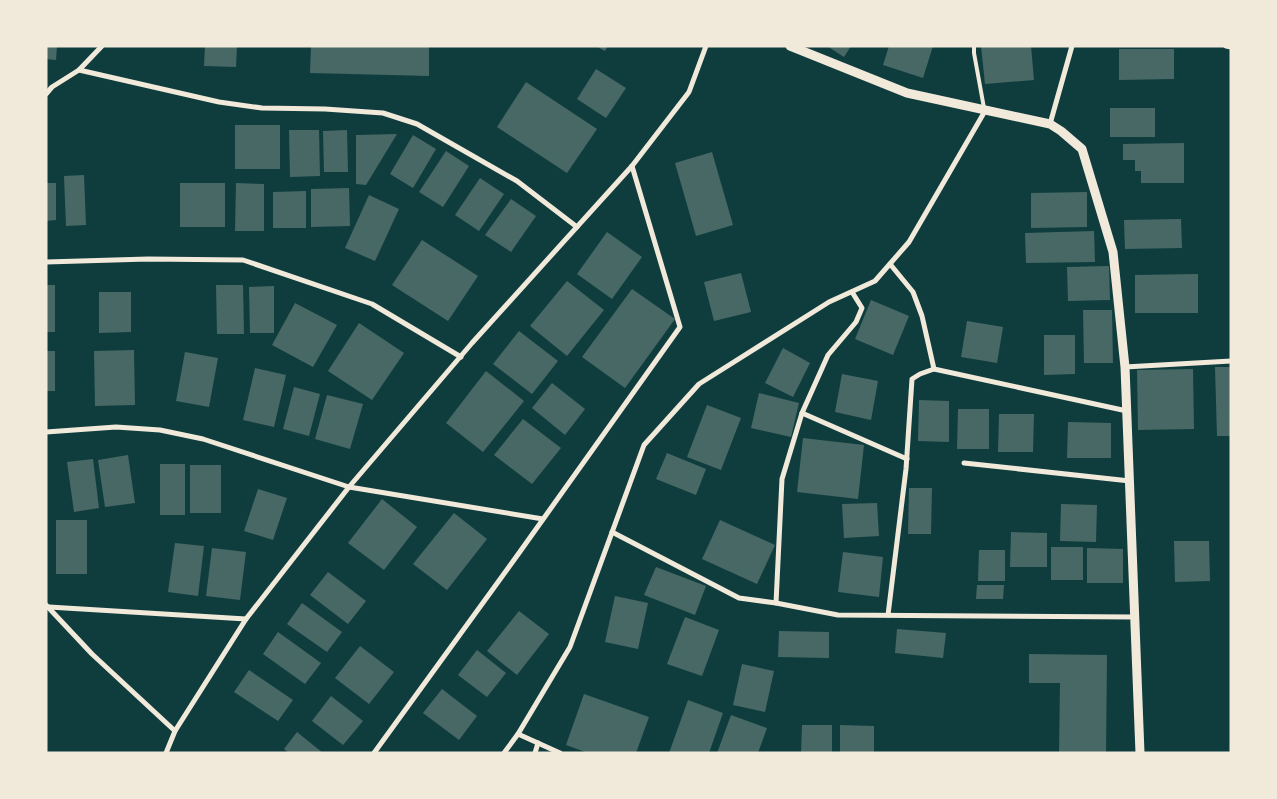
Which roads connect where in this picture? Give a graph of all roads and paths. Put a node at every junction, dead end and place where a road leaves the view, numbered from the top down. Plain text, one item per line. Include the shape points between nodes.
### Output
1 (102, 46) edge
2 (706, 46) edge
3 (790, 46) edge
4 (974, 46) edge
5 (1072, 46) edge
6 (1226, 46) edge
7 (1231, 47) edge
8 (80, 70) junction
9 (49, 86) edge
10 (46, 94) edge
11 (985, 111) junction
12 (1050, 124) junction
13 (632, 166) junction
14 (577, 227) junction
15 (46, 262) edge
16 (890, 264) junction
17 (852, 292) junction
18 (460, 357) junction
19 (1231, 360) edge
20 (1125, 367) junction
21 (934, 370) junction
22 (1127, 411) junction
23 (802, 413) junction
24 (46, 432) edge
25 (907, 459) junction
26 (964, 463) dead end
27 (1130, 481) junction
28 (349, 487) junction
29 (543, 519) junction
30 (612, 532) junction
31 (776, 603) junction
32 (48, 606) edge
33 (888, 615) junction
34 (1135, 617) junction
35 (246, 619) junction
36 (175, 731) junction
37 (518, 734) junction
38 (538, 743) junction
39 (166, 753) edge
40 (374, 753) edge
41 (504, 753) edge
42 (535, 753) edge
43 (560, 753) edge
44 (1140, 753) edge

1 - 8 street
2 - 13 street via 688,92
3 - 11 street via 907,93
4 - 11 lane
5 - 12 street
6 - 7 street
8 - 9 street
8 - 14 street via 219,102 262,108 383,114 417,124 517,181
9 - 10 street
11 - 12 street
11 - 16 street via 909,242
12 - 20 street via 1082,149 1113,252
13 - 14 street
13 - 29 street via 680,327
14 - 18 street
15 - 18 street via 243,260 372,304
16 - 17 street via 875,281
16 - 21 street via 913,292
17 - 23 street via 862,308 856,322 828,355
17 - 30 street via 829,302 699,384 644,445
18 - 28 street
19 - 20 street
20 - 22 street
21 - 22 street
21 - 25 street via 912,379
22 - 27 street
23 - 25 street
23 - 31 street via 782,479
24 - 28 street via 116,427 160,430 203,439
25 - 33 street
26 - 27 street
27 - 34 street
28 - 29 street
28 - 35 street
29 - 40 street
30 - 31 street via 739,598
30 - 37 street via 570,647
31 - 33 street via 838,615
32 - 35 street
32 - 36 street via 92,654
33 - 34 street
34 - 44 street
35 - 36 street
36 - 39 street
37 - 38 street
37 - 41 street
38 - 42 street
38 - 43 street

